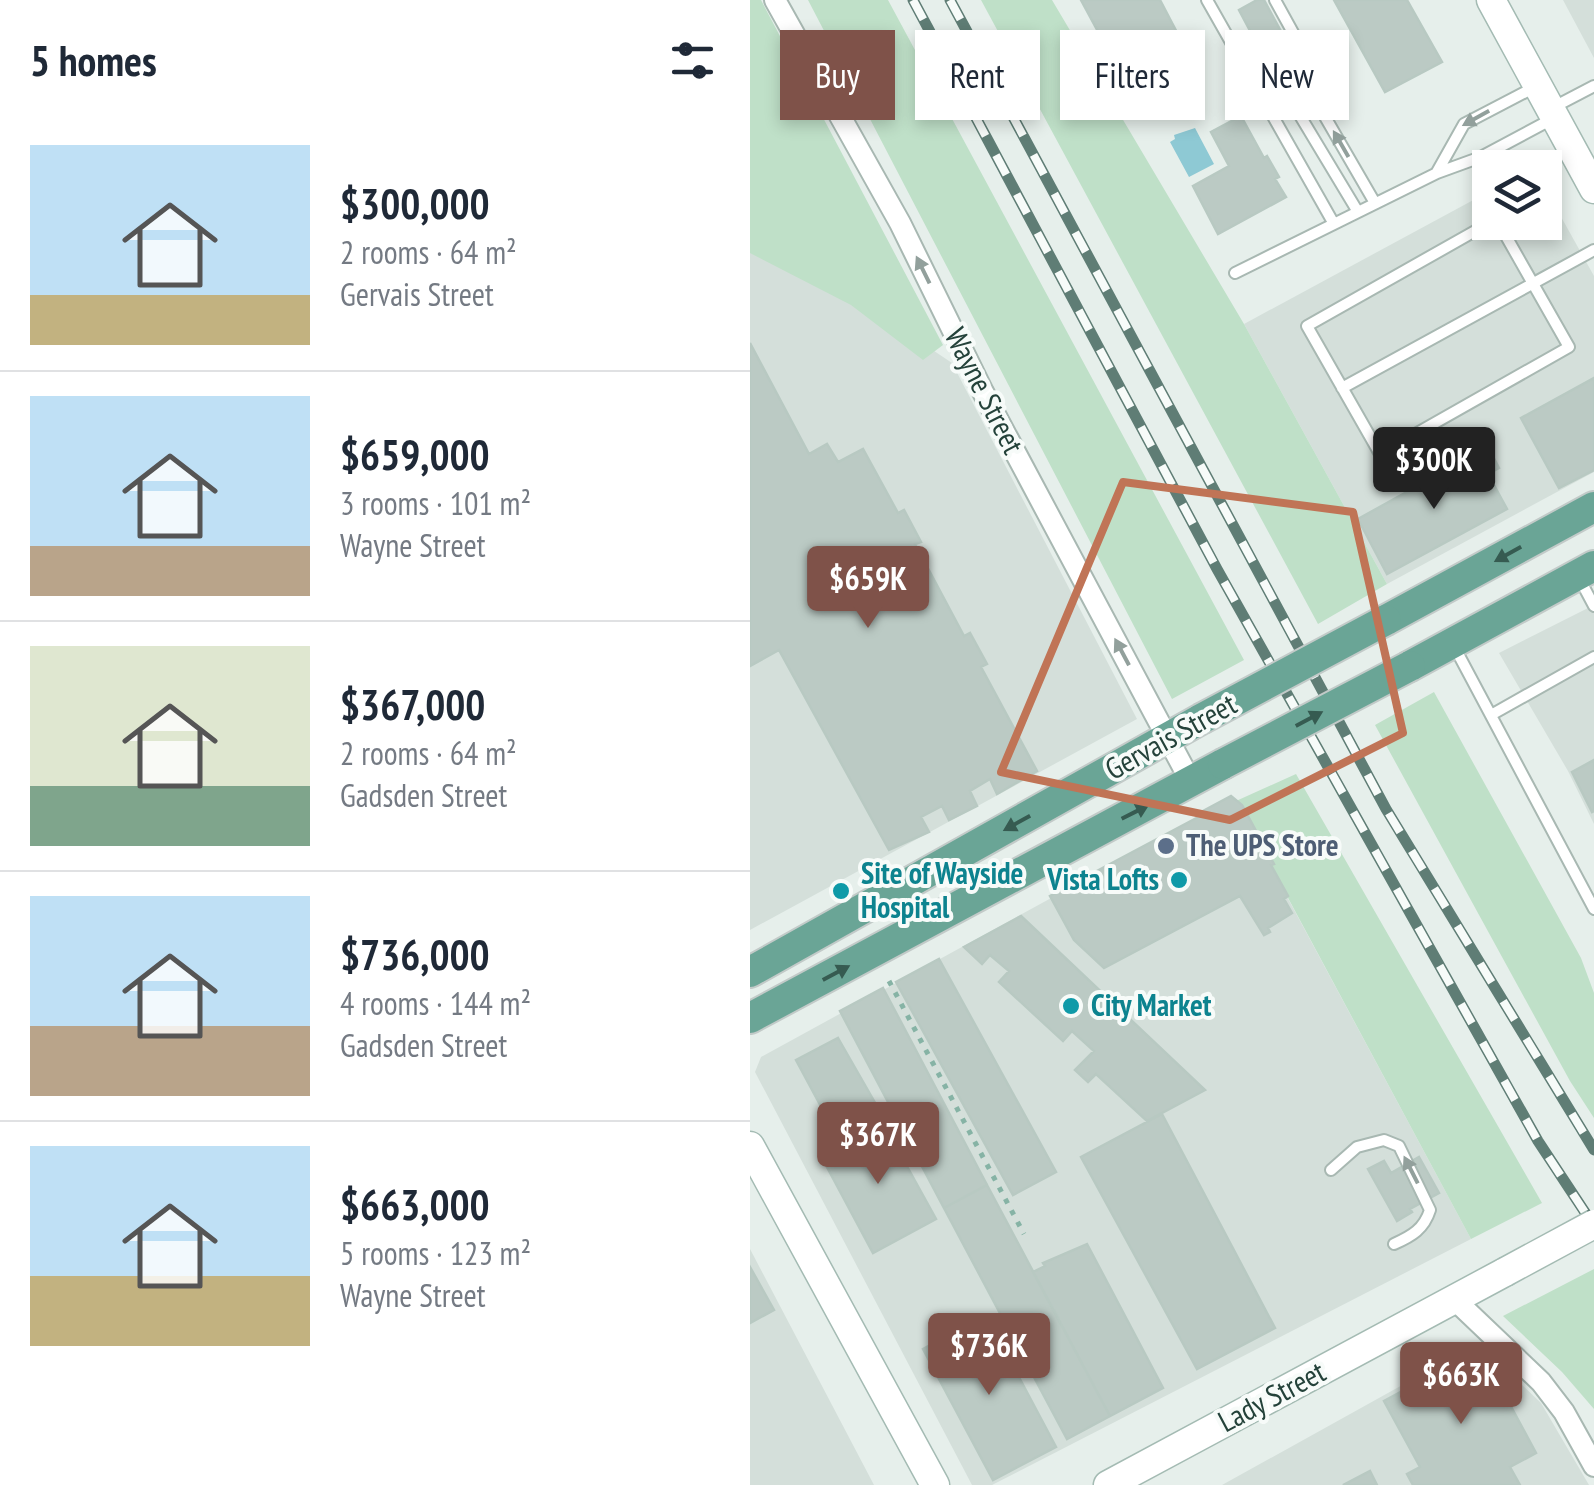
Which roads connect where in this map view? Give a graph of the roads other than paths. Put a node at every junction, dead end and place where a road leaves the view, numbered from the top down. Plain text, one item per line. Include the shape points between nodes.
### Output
1 (776, 0) edge
2 (1206, 0) edge
3 (1275, 0) edge
4 (1491, 0) edge
5 (1292, 30) edge
6 (1225, 33) edge
7 (1594, 86) edge
8 (1548, 104) junction
9 (1275, 120) edge
10 (1303, 120) edge
11 (1327, 120) edge
12 (1436, 173) junction
13 (1594, 189) edge
14 (1375, 203) junction
15 (1358, 212) junction
16 (1334, 224) junction
17 (1472, 234) edge
18 (1505, 240) edge
19 (1594, 250) edge
20 (1235, 273) dead end
21 (1532, 284) junction
22 (1342, 388) junction
23 (1594, 507) edge
24 (1586, 571) edge
25 (1594, 606) edge
26 (1452, 643) junction
27 (1594, 657) edge
28 (1491, 715) junction
29 (1168, 738) junction
30 (1191, 782) junction
31 (1594, 909) edge
32 (750, 972) edge
33 (750, 1018) edge
34 (750, 1146) edge
35 (1331, 1170) dead end
36 (1594, 1224) edge
37 (1394, 1244) dead end
38 (1454, 1299) junction
39 (1594, 1466) edge
40 (935, 1485) edge
41 (1108, 1485) edge

29 -> 1 street, Wayne Street
2 - 6 lane
3 - 5 lane
4 - 8 street
7 - 8 lane
8 - 12 lane via 1480,157
8 -> 12 lane via 1464,124
8 - 13 street
9 - 16 lane
10 - 15 lane
14 -> 11 lane
12 - 14 lane
14 - 15 lane
15 - 16 lane
16 - 20 lane
17 - 22 lane via 1307,326
18 - 21 lane
19 - 21 lane
21 - 22 lane
21 - 22 lane via 1569,347 1380,454
23 -> 29 main road, Gervais Street, bridge
24 - 25 lane
24 - 26 main road, Gervais Street
26 - 28 lane
30 -> 26 main road, Gervais Street, bridge
27 - 28 lane
28 - 31 lane
29 - 30 street, Wayne Street
29 -> 32 main road, Gervais Street
33 -> 30 main road, Gervais Street
34 - 40 street
37 -> 35 lane via 1414,1235 1430,1210 1399,1146 1384,1140 1357,1147
36 - 38 street, Lady Street, bridge
38 - 39 street via 1541,1382
38 - 41 street, Lady Street

